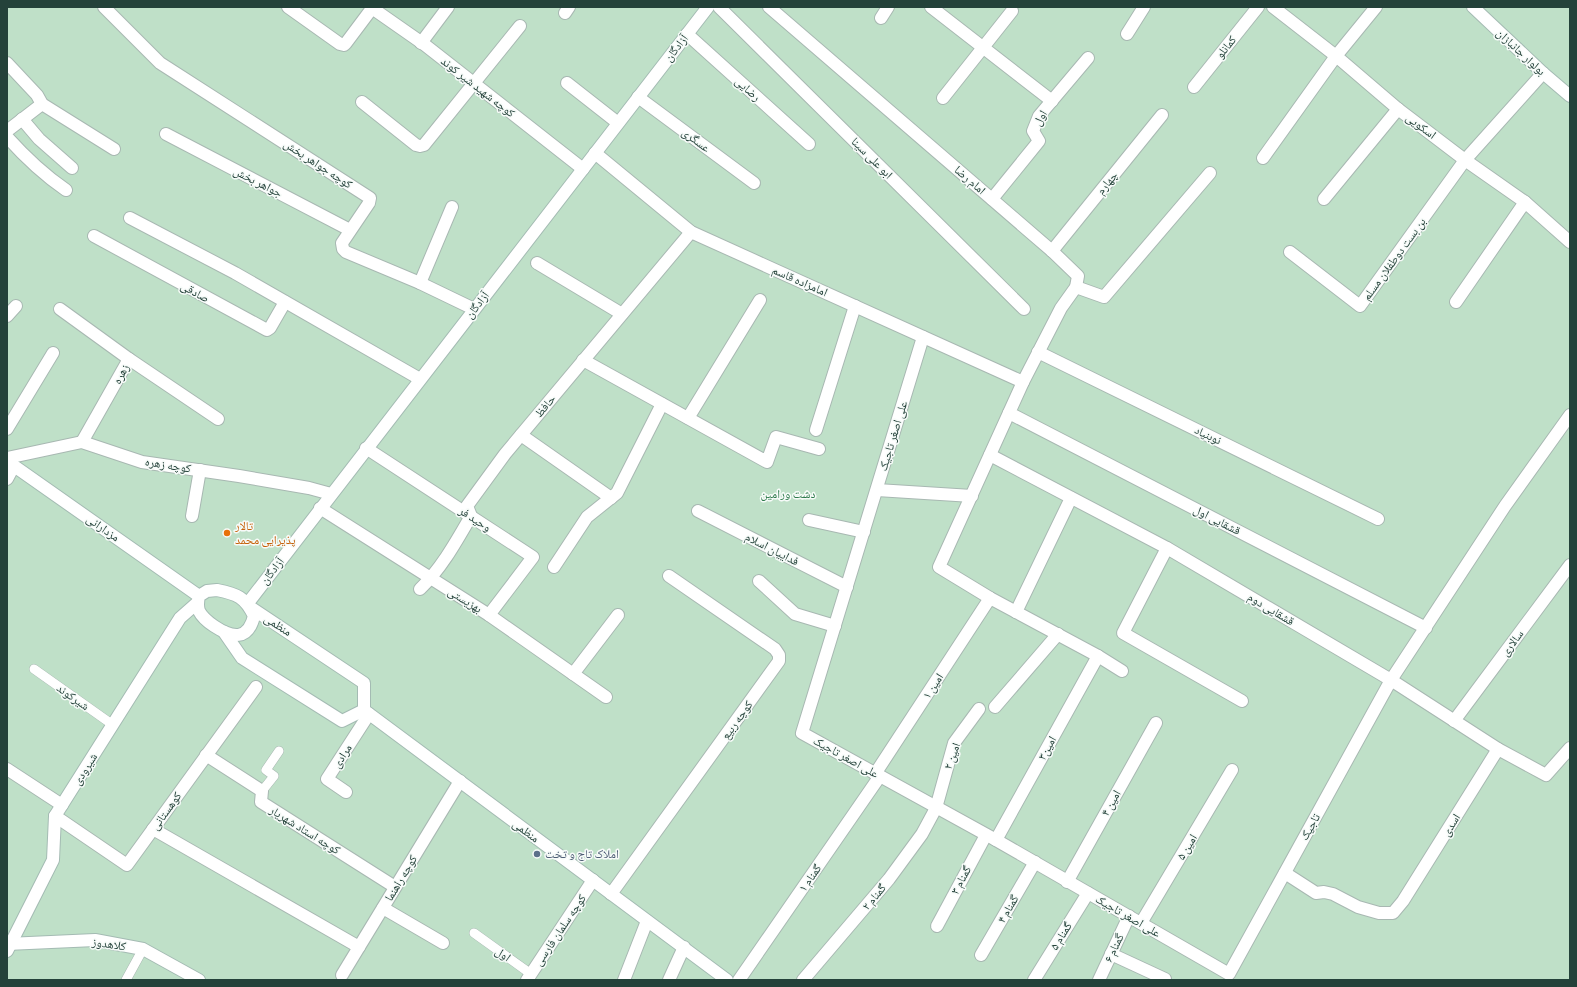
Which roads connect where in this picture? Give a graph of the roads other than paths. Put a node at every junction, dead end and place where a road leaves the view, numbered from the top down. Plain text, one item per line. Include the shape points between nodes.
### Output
1 (104, 7) edge
2 (288, 7) edge
3 (448, 7) edge
4 (719, 7) edge
5 (770, 7) edge
6 (888, 7) edge
7 (931, 7) edge
8 (1144, 7) edge
9 (1258, 7) edge
10 (1273, 7) edge
11 (1376, 7) edge
12 (1473, 7) edge
13 (373, 8) edge
14 (705, 8) edge
15 (1012, 11) dead end
16 (881, 18) dead end
17 (520, 26) dead end
18 (687, 34) junction
19 (1127, 34) dead end
20 (421, 43) junction
21 (983, 47) junction
22 (1336, 56) junction
23 (1088, 58) dead end
24 (7, 63) edge
25 (1543, 73) junction
26 (474, 84) junction
27 (567, 84) dead end
28 (1194, 87) dead end
29 (1570, 96) edge
30 (638, 97) junction
31 (943, 98) dead end
32 (1052, 101) junction
33 (362, 102) dead end
34 (42, 104) junction
35 (1398, 109) junction
36 (1162, 115) dead end
37 (22, 119) junction
38 (618, 123) junction
39 (7, 131) edge
40 (166, 134) dead end
41 (7, 136) edge
42 (809, 144) dead end
43 (114, 149) dead end
44 (595, 153) junction
45 (1264, 158) dead end
46 (1465, 160) junction
47 (72, 168) dead end
48 (583, 168) junction
49 (1210, 173) dead end
50 (754, 183) dead end
51 (66, 190) dead end
52 (992, 199) junction
53 (1324, 199) dead end
54 (1525, 202) junction
55 (452, 207) dead end
56 (130, 218) dead end
57 (350, 230) junction
58 (691, 232) junction
59 (94, 236) dead end
60 (1570, 242) edge
61 (1052, 251) junction
62 (1290, 252) dead end
63 (538, 263) dead end
64 (420, 283) junction
65 (1076, 287) junction
66 (760, 300) dead end
67 (285, 302) junction
68 (1456, 302) dead end
69 (16, 306) dead end
70 (855, 306) junction
71 (60, 309) dead end
72 (474, 309) junction
73 (1024, 309) dead end
74 (622, 314) junction
75 (7, 316) edge
76 (923, 337) junction
77 (1038, 352) junction
78 (53, 353) dead end
79 (129, 359) junction
80 (583, 360) junction
81 (420, 379) junction
82 (1023, 382) junction
83 (662, 404) junction
84 (1009, 413) junction
85 (1570, 415) edge
86 (218, 418) dead end
87 (688, 418) junction
88 (7, 429) edge
89 (816, 430) dead end
90 (521, 435) junction
91 (82, 442) junction
92 (366, 448) junction
93 (819, 449) dead end
94 (990, 455) junction
95 (9, 462) edge
96 (200, 470) junction
97 (7, 479) edge
98 (877, 490) junction
99 (331, 494) junction
100 (972, 496) junction
101 (611, 498) junction
102 (1072, 498) junction
103 (320, 508) junction
104 (698, 511) dead end
105 (192, 516) dead end
106 (471, 516) junction
107 (1378, 519) dead end
108 (809, 520) dead end
109 (864, 532) junction
110 (1167, 548) junction
111 (1570, 565) edge
112 (554, 567) dead end
113 (669, 576) dead end
114 (431, 578) junction
115 (758, 581) dead end
116 (847, 588) junction
117 (420, 589) dead end
118 (990, 598) junction
119 (198, 599) junction
120 (249, 605) junction
121 (1016, 612) junction
122 (618, 614) dead end
123 (489, 615) junction
124 (835, 626) junction
125 (1426, 628) junction
126 (224, 632) junction
127 (1058, 634) junction
128 (1098, 656) junction
129 (34, 669) dead end
130 (1122, 671) dead end
131 (573, 674) junction
132 (1391, 680) junction
133 (256, 687) dead end
134 (606, 697) dead end
135 (1242, 701) dead end
136 (996, 708) dead end
137 (978, 709) dead end
138 (366, 712) junction
139 (1454, 721) junction
140 (1156, 723) dead end
141 (113, 725) junction
142 (1570, 748) edge
143 (1498, 749) junction
144 (279, 750) dead end
145 (206, 755) junction
146 (7, 769) edge
147 (1232, 770) dead end
148 (878, 775) junction
149 (460, 781) junction
150 (262, 791) junction
151 (346, 792) dead end
152 (62, 805) junction
153 (936, 808) junction
154 (55, 816) junction
155 (153, 829) junction
156 (991, 837) junction
157 (1035, 862) junction
158 (1285, 873) junction
159 (593, 880) junction
160 (1067, 882) junction
161 (395, 887) junction
162 (1088, 893) junction
163 (611, 894) junction
164 (383, 908) junction
165 (1129, 916) junction
166 (647, 921) junction
167 (1141, 923) junction
168 (937, 926) dead end
169 (474, 933) dead end
170 (443, 943) dead end
171 (8, 946) edge
172 (359, 947) junction
173 (684, 947) junction
174 (143, 949) junction
175 (1111, 954) junction
176 (981, 955) dead end
177 (1229, 974) joint
178 (342, 975) dead end
179 (532, 978) edge
180 (1165, 979) edge
181 (126, 980) edge
182 (198, 980) edge
183 (624, 980) edge
184 (669, 980) edge
185 (727, 980) edge
186 (740, 980) edge
187 (803, 980) edge
188 (1034, 980) edge
189 (1099, 980) edge

1 - 57 street, کوچه جواهر بخش via 160,63 370,198 369,204
2 - 13 street via 344,45
3 - 20 street
4 - 73 street, ابو علی سینا
5 - 52 street, امام رضا
6 - 16 street
7 - 21 street
8 - 19 street
9 - 28 street, کمانلو
10 - 22 street, اسکویی
11 - 22 street
12 - 25 street, بولوار جانبازان
13 - 20 street, کوچه شهید شیر کوند
14 - 18 street, آزادگان
15 - 21 street
17 - 26 street
18 - 30 street, آزادگان
18 - 42 street, رضایی
20 - 26 street, کوچه شهید شیر کوند
21 - 31 street
21 - 32 street
22 - 35 street, اسکویی
22 - 45 street
23 - 32 street, اول
24 - 34 street via 37,95
25 - 29 street, بولوار جانبازان
25 - 46 street
26 - 33 street via 424,145 420,146
26 - 48 street, کوچه شهید شیر کوند
27 - 38 street
30 - 38 street, آزادگان
30 - 50 street, عسگری
32 - 52 street, اول via 1039,116 1033,131 1039,141
34 - 37 street
34 - 43 street
35 - 46 street, اسکویی
35 - 53 street
36 - 61 street, چهارم
37 - 39 street
37 - 47 street via 39,139
38 - 44 street, آزادگان
40 - 57 street, جواهر بخش
41 - 51 street via 31,162
44 - 48 street, آزادگان
44 - 58 street, امامزاده قاسم
46 - 54 street, اسکویی
46 - 62 street, بن بست دوطفلان مسلم via 1360,306
48 - 72 street, آزادگان
49 - 65 street via 1104,298
52 - 61 street, امام رضا
54 - 60 street, اسکویی
54 - 68 street
55 - 64 street
56 - 67 street
57 - 64 street, کوچه جواهر بخش via 342,243 346,252
58 - 70 street, امامزاده قاسم
58 - 74 street, حافظ
59 - 67 street, صادقی via 268,330
61 - 65 street, امام رضا via 1078,276
63 - 74 street
64 - 72 street, کوچه جواهر بخش
65 - 77 street
66 - 87 street
67 - 81 street
69 - 75 street
70 - 76 street, امامزاده قاسم
70 - 89 street
71 - 79 street, زهره
72 - 81 street, آزادگان
74 - 80 street, حافظ
76 - 82 street, امامزاده قاسم
76 - 98 street, علی اصغر تاجیک
77 - 82 street
77 - 107 street, نوبنیاد
78 - 88 street
79 - 86 street
79 - 91 street, زهره
80 - 83 street
80 - 90 street, حافظ
81 - 92 street, آزادگان
82 - 84 street
83 - 87 street
83 - 101 street via 617,493
84 - 94 street
84 - 125 street, قشقایی اول
85 - 125 street, تاجیک via 1505,506
87 - 93 street via 767,462 776,438
90 - 101 street
90 - 106 street, حافظ via 467,506
91 - 95 street
91 - 96 street, کوچه زهره via 142,462
92 - 99 street, آزادگان
92 - 106 street, وحید فر
94 - 100 street
94 - 102 street, قشقایی دوم
95 - 97 street
95 - 119 street, مزدارانی
96 - 99 street, کوچه زهره via 293,485
96 - 105 street
98 - 100 street
98 - 109 street, علی اصغر تاجیک
99 - 103 street, آزادگان
100 - 118 street via 939,567
101 - 112 street via 587,517
102 - 110 street, قشقایی دوم
102 - 121 street
103 - 114 street, بهزیستی
103 - 120 street, آزادگان
104 - 116 street, فداییان اسلام
106 - 114 street, حافظ
106 - 123 street, وحید فر via 533,557
108 - 109 street
109 - 116 street, علی اصغر تاجیک
110 - 132 street, قشقایی دوم
110 - 135 street via 1122,633
111 - 139 street, سالاری
113 - 163 street, کوچه ربیع via 775,649 779,661
114 - 117 street, حافظ
114 - 123 street, بهزیستی
115 - 124 street via 796,614
116 - 124 street, علی اصغر تاجیک
118 - 121 street
118 - 148 street, امین ۱
119 - 120 street via 208,591 217,590 229,592
119 - 126 street via 200,612 207,621
119 - 141 street, شیرودی via 180,618
120 - 126 street via 254,616 244,634 238,636
120 - 138 street, منظمی via 364,683
121 - 127 street
122 - 131 street
123 - 131 street, بهزیستی
124 - 148 street, علی اصغر تاجیک via 802,733
125 - 132 street, تاجیک
126 - 138 street via 242,658 342,721
127 - 128 street
127 - 136 street
128 - 130 street
128 - 156 street, امین۳
129 - 141 lane, شیرکوند
131 - 134 street, بهزیستی
132 - 139 street, قشقایی دوم
132 - 158 street, تاجیک
133 - 145 street, کوهستانی
137 - 153 street, امین ۲ via 954,743
138 - 149 street, منظمی
138 - 151 street, مرادی via 327,779
139 - 143 street, قشقایی دوم
140 - 160 street, امین ۴
141 - 152 street, شیرودی
142 - 143 street, قشقایی دوم via 1546,774
143 - 158 street, اسدی via 1403,901 1392,913 1379,913 1333,894 1316,893
144 - 150 lane via 266,770 274,776
145 - 150 street, کوچه استاد شهریار
145 - 155 street, کوهستانی
146 - 152 street
147 - 167 street, امین ۵
148 - 153 street, علی اصغر تاجیک
148 - 186 street, گمنام ۱
149 - 159 street, منظمی
149 - 161 street, کوچه راهنما
150 - 161 street, کوچه استاد شهریار via 261,802
152 - 154 street, شیرودی
153 - 156 street, علی اصغر تاجیک
153 - 187 street, گمنام ۲ via 922,834 889,879
154 - 155 street, کوهستانی via 127,865
154 - 171 street, شیرودی via 53,860
155 - 172 street
156 - 157 street, علی اصغر تاجیک
156 - 168 street, گمنام ۳
157 - 160 street, علی اصغر تاجیک
157 - 176 street, گمنام ۴
158 - 177 street, تاجیک
159 - 163 street, منظمی
159 - 179 street, کوچه سلمان فارسی
160 - 162 street, علی اصغر تاجیک
161 - 164 street, کوچه راهنما
162 - 165 street, علی اصغر تاجیک
162 - 188 street, گمنام ۵
163 - 166 street, منظمی
164 - 170 street
164 - 172 street, کوچه راهنما
165 - 167 street, علی اصغر تاجیک
165 - 175 street, گمنام ۶
166 - 173 street, منظمی
166 - 183 street
167 - 177 street, علی اصغر تاجیک
169 - 179 lane, اول
171 - 174 street, کلاهدوز via 95,940
172 - 178 street, کوچه راهنما
173 - 184 street
173 - 185 street, منظمی
174 - 181 lane
174 - 182 street, کلاهدوز
175 - 180 street
175 - 189 street, گمنام ۶

